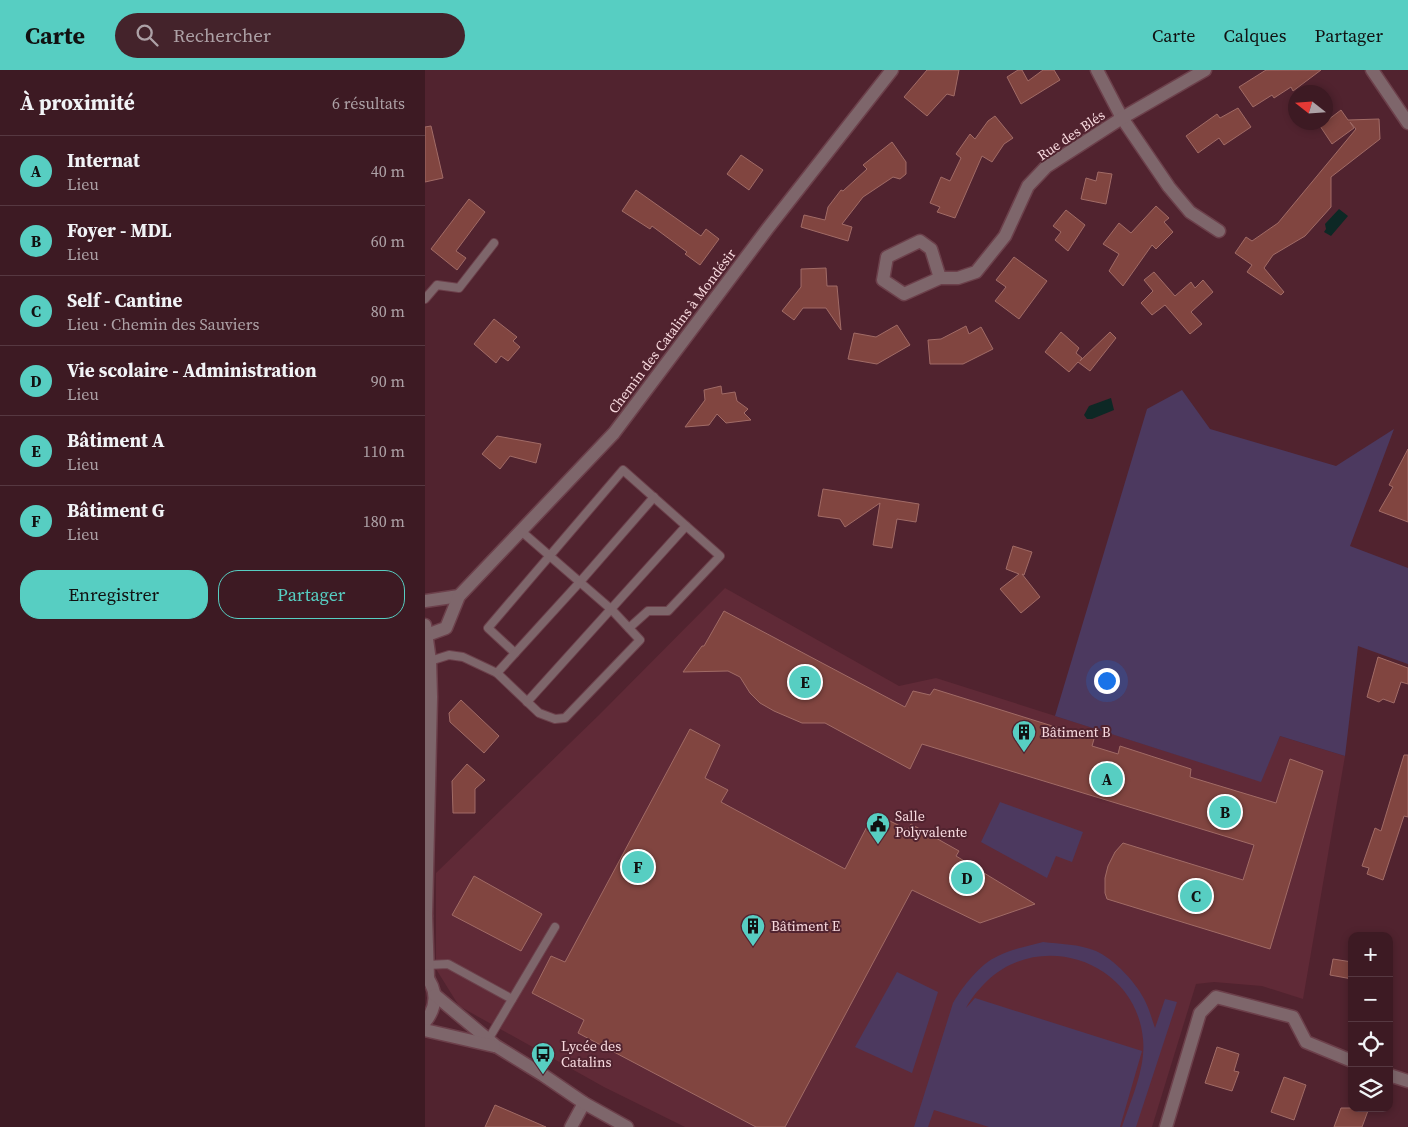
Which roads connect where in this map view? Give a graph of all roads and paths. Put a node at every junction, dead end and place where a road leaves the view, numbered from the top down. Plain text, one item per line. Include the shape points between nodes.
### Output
1 (892, 70) edge
2 (1097, 70) edge
3 (1205, 70) edge
4 (1372, 70) edge
5 (1122, 118) junction
6 (1408, 123) edge
7 (1219, 231) dead end
8 (494, 243) dead end
9 (940, 278) junction
10 (425, 299) edge
11 (654, 497) junction
12 (686, 526) junction
13 (521, 531) junction
14 (550, 556) junction
15 (579, 583) junction
16 (459, 596) junction
17 (425, 601) edge
18 (612, 610) junction
19 (629, 628) junction
20 (426, 630) edge
21 (515, 653) junction
22 (430, 661) junction
23 (497, 673) junction
24 (527, 702) junction
25 (425, 917) edge
26 (555, 927) dead end
27 (427, 973) edge
28 (435, 995) junction
29 (513, 999) junction
30 (425, 1022) edge
31 (425, 1030) edge
32 (492, 1043) junction
33 (1348, 1059) edge
34 (1393, 1076) edge
35 (1408, 1081) edge
36 (584, 1103) junction
37 (571, 1127) edge
38 (627, 1127) edge
39 (1166, 1127) edge

1 - 13 street, Chemin des Catalins à Mondésir via 614,433
2 - 5 street, Rue des Blés
3 - 5 street, Rue des Blés
4 - 6 street
5 - 7 street, Rue des Blés via 1190,212
5 - 9 street, Rue des Blés via 1046,167 1028,186 1005,236 976,272 957,278
8 - 10 lane via 459,288 437,285
9 - 9 street, Rue des Blés via 904,294 883,280 887,257 919,242 931,249
11 - 12 lane
11 - 14 lane via 623,470
11 - 15 lane
12 - 18 lane
12 - 19 lane via 720,556 668,611 648,611
13 - 14 lane
13 - 16 street, Chemin des Catalins à Mondésir
14 - 15 lane
14 - 21 lane via 488,628
15 - 18 lane
15 - 21 lane
16 - 17 street
16 - 20 street, Chemin des Catalins à Mondésir via 445,628
18 - 19 lane
18 - 24 lane
19 - 24 lane via 640,640 565,718 555,719 539,713
20 - 22 street
21 - 23 lane
22 - 23 lane via 449,655
22 - 25 street
23 - 24 lane
25 - 27 street
26 - 29 lane
27 - 28 street
27 - 29 lane via 448,964
28 - 30 street
28 - 32 street
29 - 32 lane
31 - 32 street
32 - 36 street
33 - 39 street via 1306,1042 1293,1017 1216,997 1200,1013
34 - 35 street
36 - 37 street
36 - 38 street

